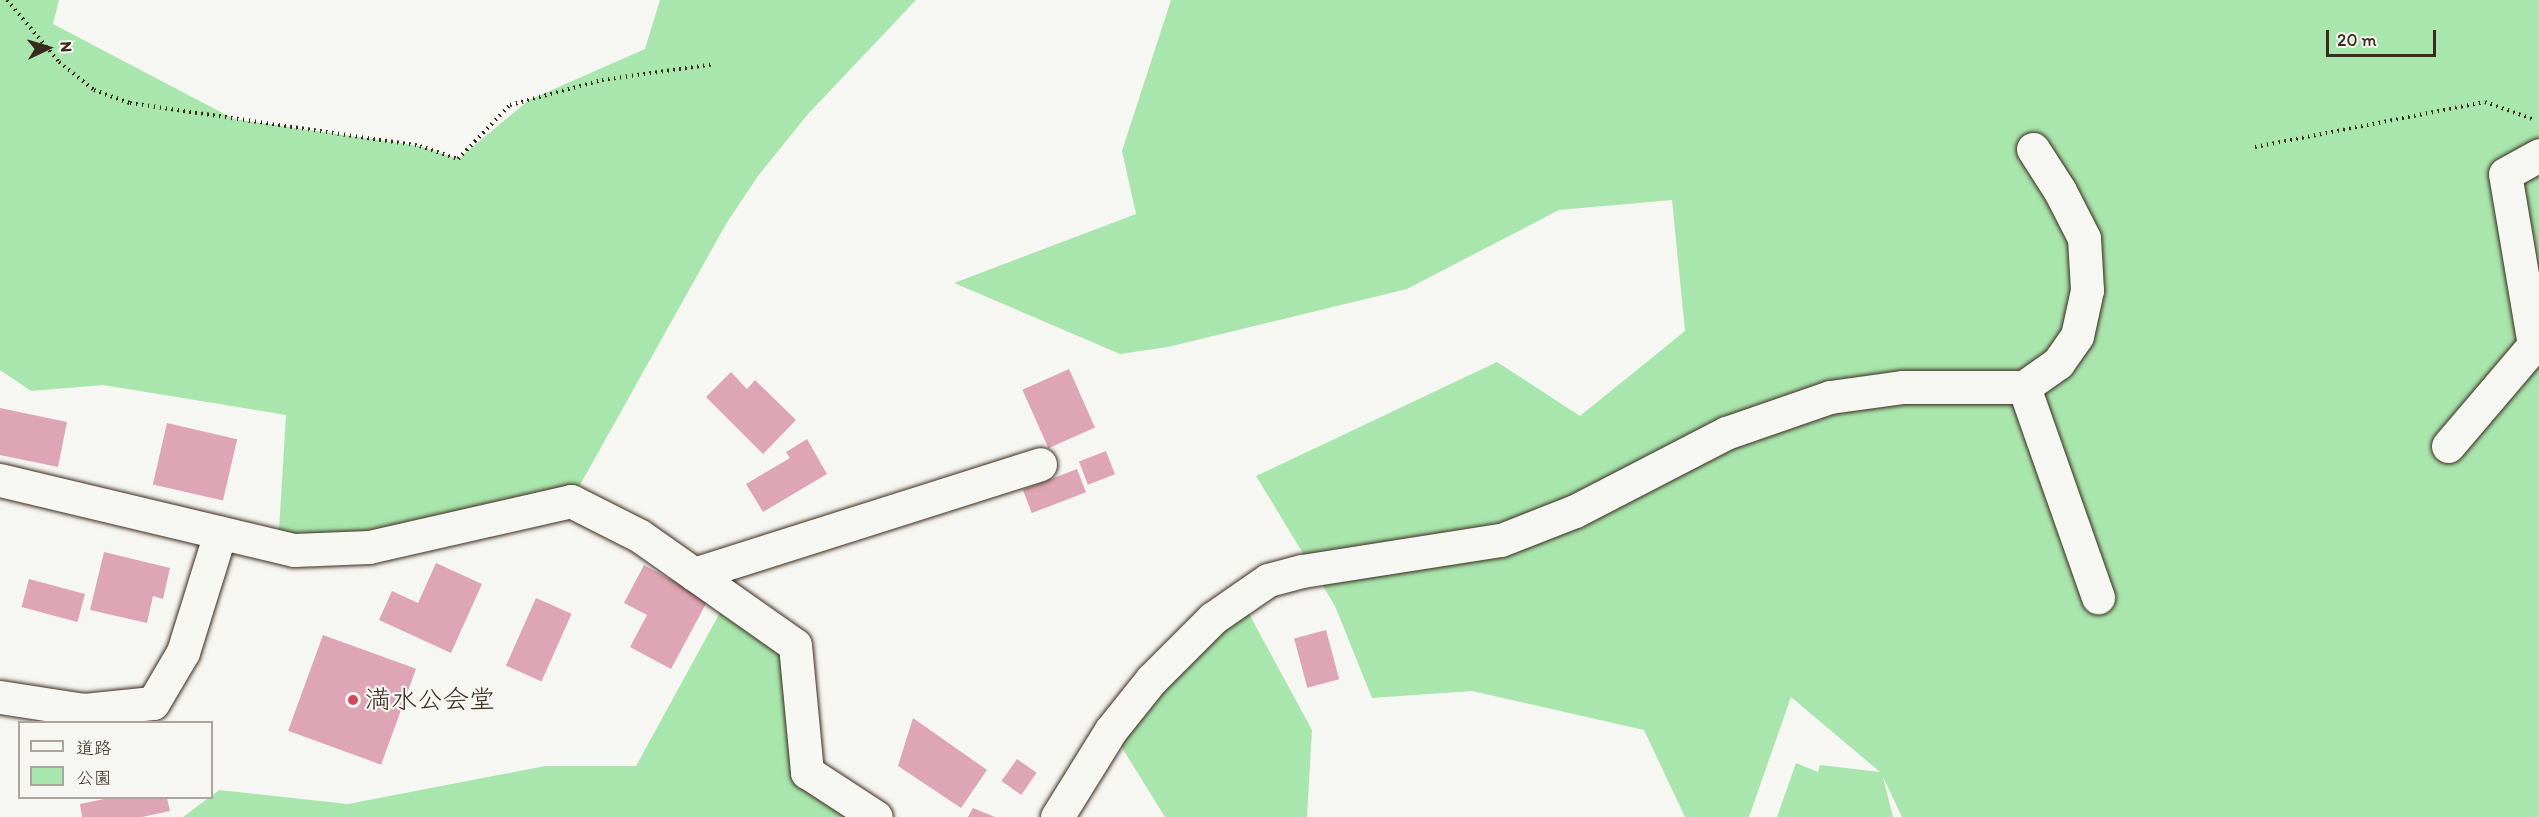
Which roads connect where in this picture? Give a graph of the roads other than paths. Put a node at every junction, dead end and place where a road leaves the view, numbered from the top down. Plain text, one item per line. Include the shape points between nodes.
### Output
1 (2033, 149) dead end
2 (2539, 155) edge
3 (2024, 387) junction
4 (2448, 446) dead end
5 (1040, 464) dead end
6 (0, 480) edge
7 (220, 533) junction
8 (694, 574) junction
9 (2098, 597) dead end
10 (0, 696) edge
11 (82, 716) edge
12 (876, 817) edge
13 (1056, 817) edge

1 - 3 street via 2084,238 2087,290 2077,336 2058,363
2 - 4 street via 2505,174 2534,345
3 - 9 street
3 - 13 street via 1903,387 1830,397 1726,433 1575,511 1501,540 1302,571 1268,580 1213,618 1152,680 1111,730
5 - 8 street
6 - 7 street
7 - 8 street via 294,550 369,547 571,501 640,536
7 - 11 street via 183,652 153,703
8 - 12 street via 795,645 807,772
10 - 11 street

